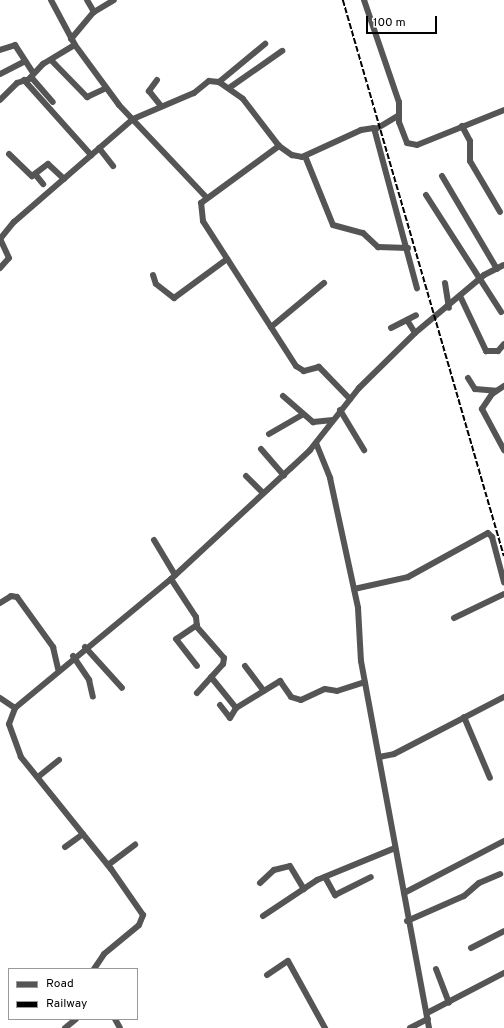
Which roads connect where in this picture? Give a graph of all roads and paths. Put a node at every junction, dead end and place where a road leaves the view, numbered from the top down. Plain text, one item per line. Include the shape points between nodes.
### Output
1 (51, 0) edge
2 (88, 0) edge
3 (114, 0) edge
4 (364, 0) edge
5 (94, 12) junction
6 (73, 42) junction
7 (265, 44) dead end
8 (0, 50) edge
9 (282, 51) dead end
10 (52, 60) junction
11 (26, 61) junction
12 (0, 74) edge
13 (32, 75) junction
14 (24, 80) junction
15 (158, 80) dead end
16 (219, 82) junction
17 (106, 88) junction
18 (229, 88) junction
19 (0, 100) edge
20 (53, 102) dead end
21 (161, 106) junction
22 (504, 110) edge
23 (398, 116) junction
24 (133, 119) junction
25 (462, 126) junction
26 (376, 129) junction
27 (279, 146) junction
28 (99, 148) junction
29 (9, 154) dead end
30 (92, 155) junction
31 (305, 156) junction
32 (113, 166) dead end
33 (35, 174) junction
34 (442, 176) dead end
35 (64, 179) junction
36 (43, 184) dead end
37 (426, 195) dead end
38 (206, 197) junction
39 (500, 212) dead end
40 (0, 239) edge
41 (408, 248) junction
42 (227, 259) junction
43 (504, 265) edge
44 (0, 268) edge
45 (497, 269) junction
46 (153, 275) dead end
47 (480, 280) junction
48 (324, 283) dead end
49 (445, 283) dead end
50 (417, 288) dead end
51 (461, 298) junction
52 (449, 308) junction
53 (501, 312) dead end
54 (416, 315) dead end
55 (407, 320) junction
56 (271, 327) junction
57 (390, 328) dead end
58 (415, 333) junction
59 (504, 344) edge
60 (468, 378) dead end
61 (504, 386) edge
62 (496, 391) junction
63 (283, 396) dead end
64 (350, 399) junction
65 (340, 410) junction
66 (303, 414) junction
67 (333, 420) junction
68 (269, 434) dead end
69 (316, 443) junction
70 (261, 449) dead end
71 (364, 450) dead end
72 (504, 450) edge
73 (284, 474) junction
74 (246, 476) dead end
75 (263, 494) junction
76 (154, 540) dead end
77 (173, 577) junction
78 (504, 582) edge
79 (354, 589) junction
80 (504, 594) edge
81 (0, 604) edge
82 (454, 618) dead end
83 (197, 624) junction
84 (85, 646) junction
85 (73, 656) junction
86 (197, 666) dead end
87 (245, 666) dead end
88 (58, 669) junction
89 (211, 677) junction
90 (364, 682) junction
91 (122, 688) dead end
92 (264, 691) junction
93 (197, 693) dead end
94 (93, 697) dead end
95 (0, 698) edge
96 (504, 698) edge
97 (220, 705) dead end
98 (15, 708) junction
99 (236, 708) junction
100 (464, 717) junction
101 (379, 757) junction
102 (59, 760) dead end
103 (38, 777) junction
104 (490, 778) dead end
105 (83, 834) junction
106 (504, 841) edge
107 (135, 844) dead end
108 (65, 847) dead end
109 (395, 848) junction
110 (108, 865) junction
111 (500, 874) dead end
112 (325, 877) junction
113 (371, 877) dead end
114 (260, 883) dead end
115 (304, 889) junction
116 (404, 893) junction
117 (263, 916) dead end
118 (407, 921) junction
119 (504, 931) edge
120 (471, 948) dead end
121 (95, 968) edge
122 (436, 968) dead end
123 (504, 973) edge
124 (267, 975) dead end
125 (449, 1002) junction
126 (428, 1016) junction
127 (75, 1020) edge
128 (66, 1028) edge
129 (325, 1028) edge
130 (410, 1028) edge
131 (429, 1028) edge

1 - 6 street
2 - 5 street
3 - 5 street
4 - 23 street via 399,102
5 - 6 street
6 - 10 street
6 - 17 street
7 - 16 street
8 - 11 street via 13,43
9 - 18 street
10 - 13 street
10 - 17 street via 87,97
11 - 12 street
11 - 13 street
13 - 14 street
13 - 20 street
14 - 19 street
14 - 30 street
15 - 21 street via 149,91
16 - 18 street
16 - 21 street via 209,81 194,93
17 - 24 street
18 - 27 street via 244,99
21 - 24 street
22 - 25 street
23 - 25 street via 404,139 411,146
23 - 26 street
24 - 28 street
24 - 38 street
25 - 39 street via 470,141 470,161
26 - 31 street via 361,130
26 - 41 street
27 - 31 street via 292,155
27 - 38 street
28 - 30 street
28 - 32 street
29 - 33 street via 30,175
30 - 35 street
31 - 41 street via 332,225 363,233 378,247
33 - 35 street via 48,164
33 - 36 street
34 - 45 street
35 - 40 street via 14,222
37 - 47 street
38 - 42 street via 199,211
40 - 44 street via 9,260
41 - 50 street
42 - 46 street via 174,298 156,284
42 - 56 street
43 - 45 street
45 - 47 street
47 - 51 street
47 - 53 street
48 - 56 street
49 - 52 street
51 - 52 street
51 - 59 street via 486,351 498,351
52 - 58 street
54 - 55 street
55 - 57 street
55 - 58 street
56 - 64 street via 300,370 319,367
58 - 64 street
60 - 62 street via 475,389
61 - 62 street
62 - 72 street via 484,404 482,413
63 - 66 street
64 - 65 street
65 - 67 street
65 - 71 street
66 - 67 street via 313,422
66 - 68 street
67 - 69 street
69 - 73 street
69 - 79 street via 330,478
70 - 73 street
73 - 75 street
74 - 75 street
75 - 77 street
76 - 77 street
77 - 83 street via 196,616
77 - 84 street
78 - 79 street via 492,537 488,533 408,577
79 - 90 street
80 - 82 street
81 - 88 street via 11,596 17,597 53,648
83 - 86 street via 176,639
83 - 89 street via 224,658
84 - 85 street
84 - 91 street
85 - 88 street
85 - 94 street via 89,680
87 - 92 street
88 - 98 street
89 - 93 street
89 - 99 street
90 - 92 street via 337,691 325,689 301,700 291,697 280,681
90 - 101 street
92 - 99 street
95 - 98 street
96 - 100 street
97 - 99 street via 230,718
98 - 103 street via 9,724 12,738
100 - 101 street via 394,754
100 - 104 street
101 - 109 street
102 - 103 street
103 - 105 street
105 - 108 street
105 - 110 street
106 - 116 street
107 - 110 street
109 - 112 street
109 - 116 street
110 - 121 street via 143,919
111 - 118 street via 479,883 464,896
112 - 113 street via 335,895
112 - 115 street
114 - 115 street via 274,870 290,866
115 - 117 street
116 - 118 street
118 - 126 street
119 - 120 street
122 - 125 street
123 - 125 street
124 - 129 street via 288,961
125 - 126 street
126 - 130 street
126 - 131 street
127 - 128 street

